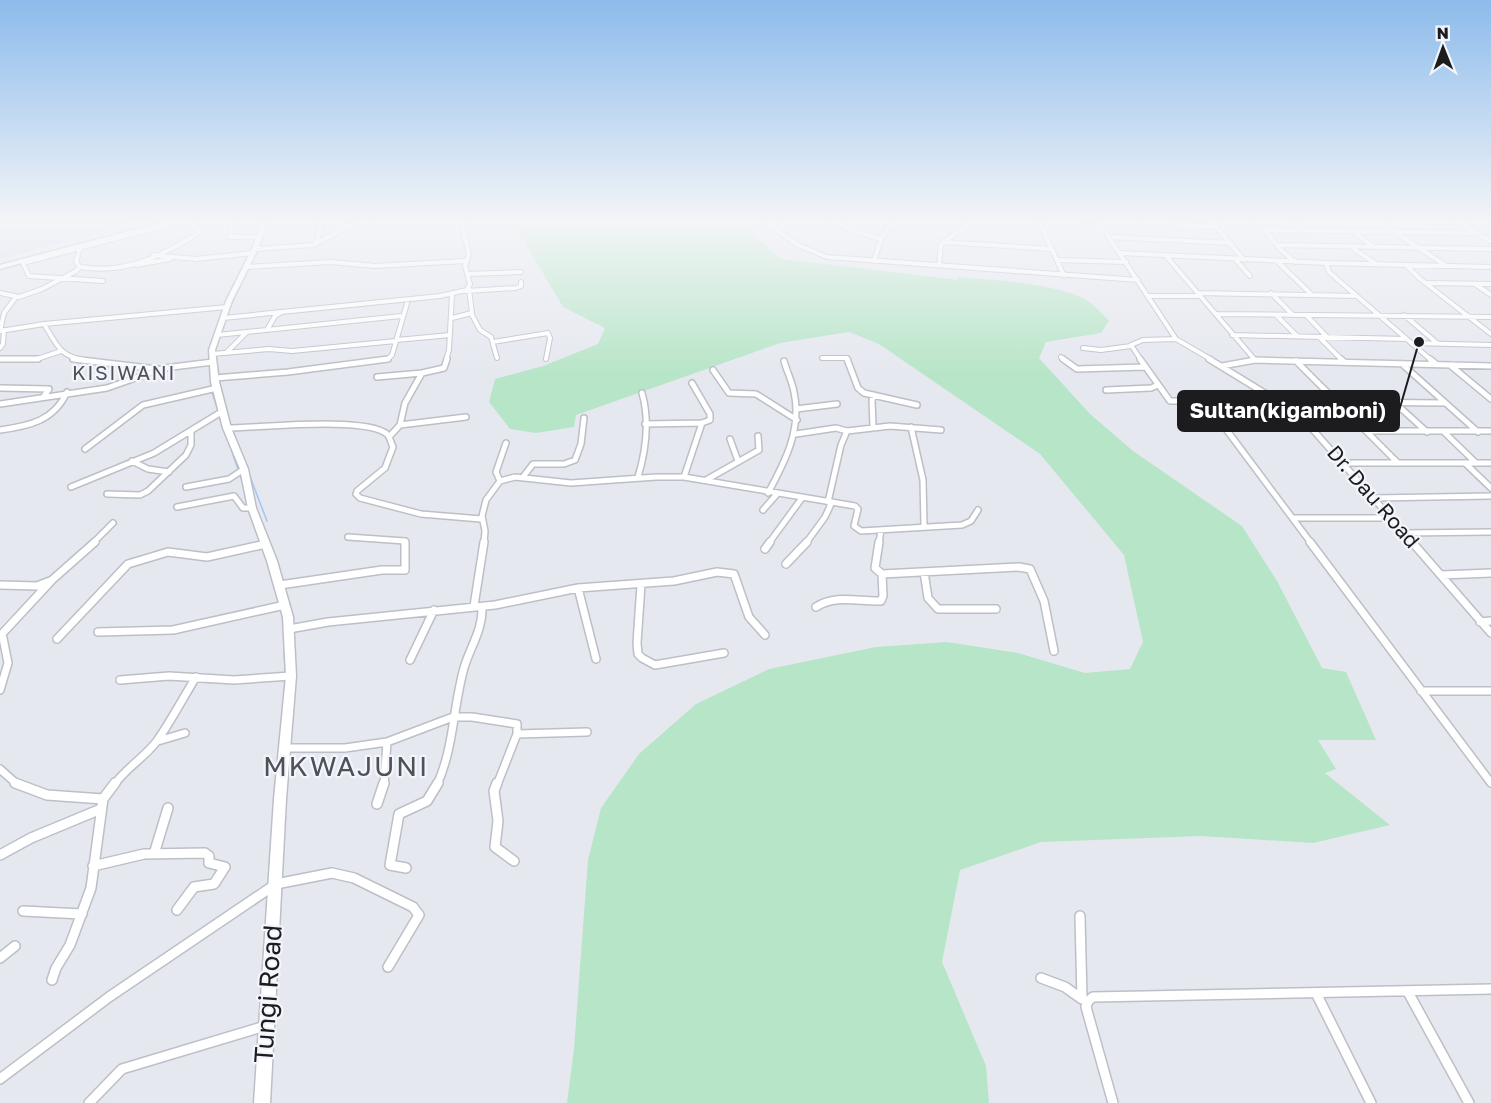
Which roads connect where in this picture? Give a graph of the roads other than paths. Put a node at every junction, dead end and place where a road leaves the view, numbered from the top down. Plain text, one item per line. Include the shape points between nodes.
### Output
1 (27, 272) edge
2 (72, 272) edge
3 (243, 272) edge
4 (508, 272) edge
5 (1020, 272) edge
6 (1063, 272) edge
7 (1133, 272) edge
8 (1180, 272) edge
9 (1247, 272) edge
10 (1289, 272) edge
11 (1330, 272) edge
12 (1413, 272) edge
13 (467, 274) joint
14 (1064, 276) junction
15 (1250, 276) dead end
16 (62, 279) junction
17 (1138, 280) junction
18 (103, 281) dead end
19 (521, 282) dead end
20 (1427, 283) junction
21 (1475, 284) junction
22 (1491, 284) edge
23 (467, 290) junction
24 (0, 293) edge
25 (1271, 293) junction
26 (1199, 294) junction
27 (1311, 294) junction
28 (452, 295) junction
29 (1148, 296) junction
30 (1357, 296) junction
31 (1491, 296) edge
32 (16, 297) junction
33 (408, 300) junction
34 (227, 307) junction
35 (280, 313) junction
36 (471, 313) junction
37 (1216, 314) junction
38 (1276, 315) junction
39 (1294, 315) junction
40 (1381, 315) junction
41 (1403, 315) junction
42 (400, 316) junction
43 (1307, 316) junction
44 (1469, 317) junction
45 (1491, 317) edge
46 (223, 318) junction
47 (452, 318) junction
48 (44, 324) junction
49 (267, 330) junction
50 (1, 331) edge
51 (247, 332) junction
52 (1491, 334) edge
53 (217, 335) junction
54 (450, 335) junction
55 (1232, 335) junction
56 (1297, 336) junction
57 (1319, 337) junction
58 (1327, 337) junction
59 (1176, 339) junction
60 (1406, 339) junction
61 (397, 340) junction
62 (493, 342) junction
63 (1412, 343) junction
64 (1438, 344) junction
65 (1491, 345) edge
66 (1131, 346) junction
67 (0, 348) edge
68 (1083, 348) dead end
69 (61, 351) junction
70 (227, 352) junction
71 (1062, 357) dead end
72 (213, 358) junction
73 (497, 358) dead end
74 (822, 358) dead end
75 (0, 359) edge
76 (546, 359) dead end
77 (1254, 360) junction
78 (784, 361) dead end
79 (1296, 361) junction
80 (1345, 362) junction
81 (1401, 363) junction
82 (1436, 364) junction
83 (1449, 364) junction
84 (1222, 366) junction
85 (1491, 366) edge
86 (1145, 367) junction
87 (160, 369) junction
88 (713, 370) dead end
89 (422, 374) junction
90 (377, 377) dead end
91 (216, 383) junction
92 (692, 383) dead end
93 (1158, 385) junction
94 (0, 388) edge
95 (1106, 390) dead end
96 (67, 392) junction
97 (642, 393) dead end
98 (874, 395) junction
99 (44, 396) junction
100 (1491, 399) edge
101 (1205, 401) junction
102 (1281, 401) junction
103 (1338, 402) junction
104 (1394, 402) junction
105 (1444, 403) junction
106 (0, 404) edge
107 (837, 404) dead end
108 (917, 405) dead end
109 (796, 409) junction
110 (223, 411) junction
111 (1349, 412) junction
112 (1299, 414) junction
113 (466, 417) dead end
114 (584, 418) dead end
115 (797, 420) junction
116 (702, 423) junction
117 (645, 424) junction
118 (400, 425) junction
119 (873, 426) junction
120 (227, 428) junction
121 (911, 428) junction
122 (0, 430) edge
123 (847, 430) junction
124 (941, 430) dead end
125 (191, 431) junction
126 (1368, 431) junction
127 (1491, 431) edge
128 (1427, 432) junction
129 (1443, 432) junction
130 (1478, 432) junction
131 (796, 434) junction
132 (758, 436) dead end
133 (388, 437) junction
134 (730, 439) dead end
135 (506, 443) dead end
136 (85, 449) dead end
137 (132, 461) junction
138 (738, 461) junction
139 (1344, 463) junction
140 (1398, 463) junction
141 (1464, 463) junction
142 (1476, 463) junction
143 (1491, 463) edge
144 (244, 469) junction
145 (169, 472) junction
146 (523, 477) junction
147 (638, 477) junction
148 (684, 477) junction
149 (705, 480) junction
150 (500, 481) junction
151 (71, 487) dead end
152 (186, 487) dead end
153 (1491, 488) edge
154 (768, 493) junction
155 (107, 494) dead end
156 (777, 494) junction
157 (1491, 496) edge
158 (802, 498) junction
159 (1374, 498) junction
160 (830, 502) junction
161 (177, 507) dead end
162 (252, 508) junction
163 (763, 510) dead end
164 (978, 510) dead end
165 (1293, 518) junction
166 (1391, 518) junction
167 (481, 519) junction
168 (113, 523) dead end
169 (924, 526) junction
170 (881, 530) junction
171 (1404, 532) junction
172 (1491, 532) edge
173 (348, 537) dead end
174 (266, 544) junction
175 (765, 549) dead end
176 (786, 564) dead end
177 (924, 573) junction
178 (1491, 573) edge
179 (882, 574) junction
180 (1441, 575) junction
181 (52, 580) junction
182 (0, 585) edge
183 (280, 585) junction
184 (641, 585) junction
185 (578, 588) junction
186 (285, 605) junction
187 (474, 606) junction
188 (482, 607) junction
189 (816, 607) dead end
190 (996, 609) dead end
191 (434, 610) junction
192 (1491, 621) edge
193 (1480, 622) junction
194 (289, 629) junction
195 (98, 632) dead end
196 (1491, 633) edge
197 (765, 635) dead end
198 (0, 636) edge
199 (57, 639) dead end
200 (1054, 651) dead end
201 (724, 653) dead end
202 (596, 659) dead end
203 (410, 660) dead end
204 (291, 676) junction
205 (196, 677) junction
206 (120, 680) dead end
207 (0, 690) edge
208 (1421, 691) junction
209 (1491, 691) edge
210 (453, 717) junction
211 (587, 732) dead end
212 (185, 733) dead end
213 (517, 734) junction
214 (157, 741) junction
215 (387, 742) junction
216 (286, 748) junction
217 (1, 775) edge
218 (1491, 783) edge
219 (103, 799) junction
220 (377, 804) dead end
221 (168, 808) dead end
222 (101, 809) junction
223 (154, 854) junction
224 (0, 855) edge
225 (514, 861) dead end
226 (93, 866) junction
227 (406, 868) dead end
228 (276, 884) junction
229 (177, 910) dead end
230 (23, 911) dead end
231 (82, 914) junction
232 (1080, 916) dead end
233 (15, 946) dead end
234 (0, 958) edge
235 (388, 967) dead end
236 (1041, 978) dead end
237 (52, 980) dead end
238 (1491, 989) edge
239 (1408, 992) junction
240 (1316, 993) junction
241 (1084, 1001) junction
242 (266, 1026) junction
243 (0, 1079) edge
244 (89, 1103) edge
245 (262, 1103) edge
246 (1113, 1103) edge
247 (1371, 1103) edge
248 (1468, 1103) edge

1 - 16 street via 29,276
2 - 16 street
3 - 34 main road
4 - 13 street
5 - 14 street
6 - 14 street
7 - 17 street, Dr. Dau Road
8 - 26 street
9 - 15 street
10 - 27 street
11 - 30 street
12 - 20 street
13 - 23 street
14 - 17 street
16 - 18 street
16 - 32 street
17 - 29 street, Dr. Dau Road
19 - 23 street via 516,288
20 - 21 street
20 - 44 street
21 - 22 street
21 - 31 street
23 - 28 street
23 - 36 street
24 - 32 street
25 - 26 street
25 - 27 street
25 - 39 street
26 - 29 street
26 - 37 street
27 - 30 street
28 - 33 street
28 - 47 street
29 - 59 street, Dr. Dau Road
30 - 40 street
32 - 50 street via 4,313
33 - 35 street
33 - 42 street
34 - 46 main road
34 - 48 street
35 - 46 street
35 - 49 street
36 - 47 street
36 - 62 street via 477,326
37 - 38 street
37 - 55 street
38 - 39 street
38 - 56 street
39 - 43 street
40 - 41 street
40 - 43 street
40 - 60 street
41 - 44 street
41 - 64 street
42 - 49 street
42 - 61 street
43 - 58 street
44 - 45 street
44 - 52 street
46 - 53 main road
47 - 54 street
48 - 50 street
48 - 69 street
49 - 51 street
50 - 67 street
51 - 53 street
51 - 70 street
53 - 72 main road
54 - 61 street
54 - 89 street via 444,368
55 - 56 street
55 - 77 street
56 - 57 street
57 - 58 street
57 - 80 street
58 - 60 street
59 - 66 street via 1143,340
59 - 84 street, Dr. Dau Road
60 - 63 street
61 - 70 street via 292,351
61 - 91 street via 394,354 384,361
62 - 73 street
62 - 76 street via 548,333
63 - 64 street
63 - 82 street
64 - 65 street
66 - 68 street
66 - 86 street
69 - 75 street via 37,359
69 - 87 street via 72,359
70 - 72 street
71 - 86 street via 1077,369
72 - 87 street
72 - 91 main road, Tungi Road
74 - 98 street via 847,358 858,388
77 - 79 street
77 - 84 street
78 - 109 street
79 - 80 street
79 - 103 street
80 - 81 street
81 - 82 street
81 - 105 street
82 - 83 street
83 - 85 street
83 - 100 street
84 - 102 street, Dr. Dau Road
86 - 93 street
87 - 96 street via 107,388
88 - 115 street via 729,393 760,395
89 - 90 street
89 - 118 street via 405,403
91 - 110 main road, Tungi Road
91 - 136 street via 143,405
92 - 116 street via 710,414 710,420
93 - 95 street
93 - 101 street via 1170,400
94 - 99 street via 49,389
96 - 99 street
96 - 122 street via 61,408 33,425
97 - 117 street
98 - 108 street
98 - 119 street
99 - 106 street
101 - 102 street
101 - 165 street
102 - 112 street, Dr. Dau Road
103 - 104 street
103 - 111 street
104 - 105 street
104 - 128 street
105 - 130 street
107 - 109 street
109 - 115 street
110 - 120 main road, Tungi Road
110 - 125 street
111 - 112 street
111 - 126 street
112 - 139 street, Dr. Dau Road
113 - 118 street
114 - 146 street via 575,460 533,464
115 - 131 street
116 - 117 street
116 - 148 street
117 - 147 street via 645,456
118 - 133 street
119 - 121 street
119 - 123 street
120 - 133 street via 345,423 365,425
120 - 144 main road, Tungi Road
121 - 124 street
121 - 169 street via 924,486
123 - 131 street
123 - 160 street
125 - 137 street
125 - 145 street via 189,450
126 - 128 street
126 - 140 street
127 - 130 street
128 - 129 street
129 - 130 street
129 - 142 street
131 - 154 street
132 - 138 street via 759,450
133 - 167 street via 392,447 387,466 357,495 393,509
134 - 138 street
135 - 150 street via 496,472
137 - 145 street via 148,469
137 - 151 street
138 - 149 street
139 - 140 street
139 - 159 street, Dr. Dau Road
140 - 141 street
141 - 142 street
141 - 153 street
142 - 143 street
144 - 152 street via 229,479
144 - 162 main road, Tungi Road
145 - 155 street via 143,494
146 - 147 street via 571,483
146 - 150 street
147 - 148 street
148 - 149 street
149 - 154 street
150 - 167 street via 486,502
154 - 156 street
156 - 158 street
156 - 163 street
157 - 159 street
158 - 160 street
158 - 175 street
159 - 166 street, Dr. Dau Road
160 - 170 street via 856,507 857,530
160 - 176 street via 830,509 817,528
161 - 162 street via 234,496 243,508
162 - 174 main road, Tungi Road
164 - 169 street via 967,524
165 - 166 street
165 - 208 street
166 - 171 street, Dr. Dau Road
167 - 187 street via 485,534
168 - 181 street
169 - 170 street
170 - 179 street via 874,561 876,571
171 - 172 street
171 - 180 street, Dr. Dau Road
173 - 183 street via 405,541 405,570
174 - 183 main road, Tungi Road
174 - 199 street via 207,557 168,552 128,564
177 - 179 street
177 - 190 street via 932,606
177 - 200 street via 1030,569 1044,601
178 - 180 street
179 - 189 street via 881,601 823,602
180 - 193 street, Dr. Dau Road
181 - 182 street via 37,586
181 - 198 street
183 - 186 main road, Tungi Road
184 - 185 street
184 - 197 street via 704,574 735,574 749,617
184 - 201 street via 637,643 642,658 655,665
185 - 188 street
185 - 202 street
186 - 194 main road, Tungi Road
186 - 195 street via 173,630
187 - 188 street
187 - 191 street
188 - 210 street via 482,626 463,670
191 - 194 street
191 - 203 street
192 - 193 street
193 - 196 street, Dr. Dau Road
194 - 204 main road, Tungi Road
198 - 207 street via 8,663
204 - 205 street via 234,680
204 - 216 main road, Tungi Road
205 - 206 street
205 - 214 street
208 - 209 street
208 - 218 street
210 - 213 street via 515,723 519,727
210 - 215 street
210 - 227 street via 448,761 435,791 427,801 403,810 398,818 390,866
211 - 213 street
212 - 214 street
213 - 225 street via 498,777 494,797 498,821 495,847
214 - 219 street via 122,774
215 - 216 street via 345,748
215 - 220 street via 385,784
216 - 228 main road, Tungi Road
217 - 219 street via 48,796
219 - 222 street
221 - 223 street
222 - 224 street
222 - 226 street
223 - 226 street
223 - 229 street via 205,853 209,863 226,868 214,884 194,888
226 - 231 street
228 - 235 street via 332,873 354,878 413,907 419,915
228 - 242 main road, Tungi Road
228 - 243 street via 109,997
230 - 231 street
231 - 237 street
232 - 241 street
233 - 234 street
236 - 241 street via 1065,987
238 - 239 street
239 - 240 street
239 - 248 street
240 - 241 street via 1094,997
240 - 247 street
241 - 246 street
242 - 244 street via 122,1069
242 - 245 main road, Tungi Road

